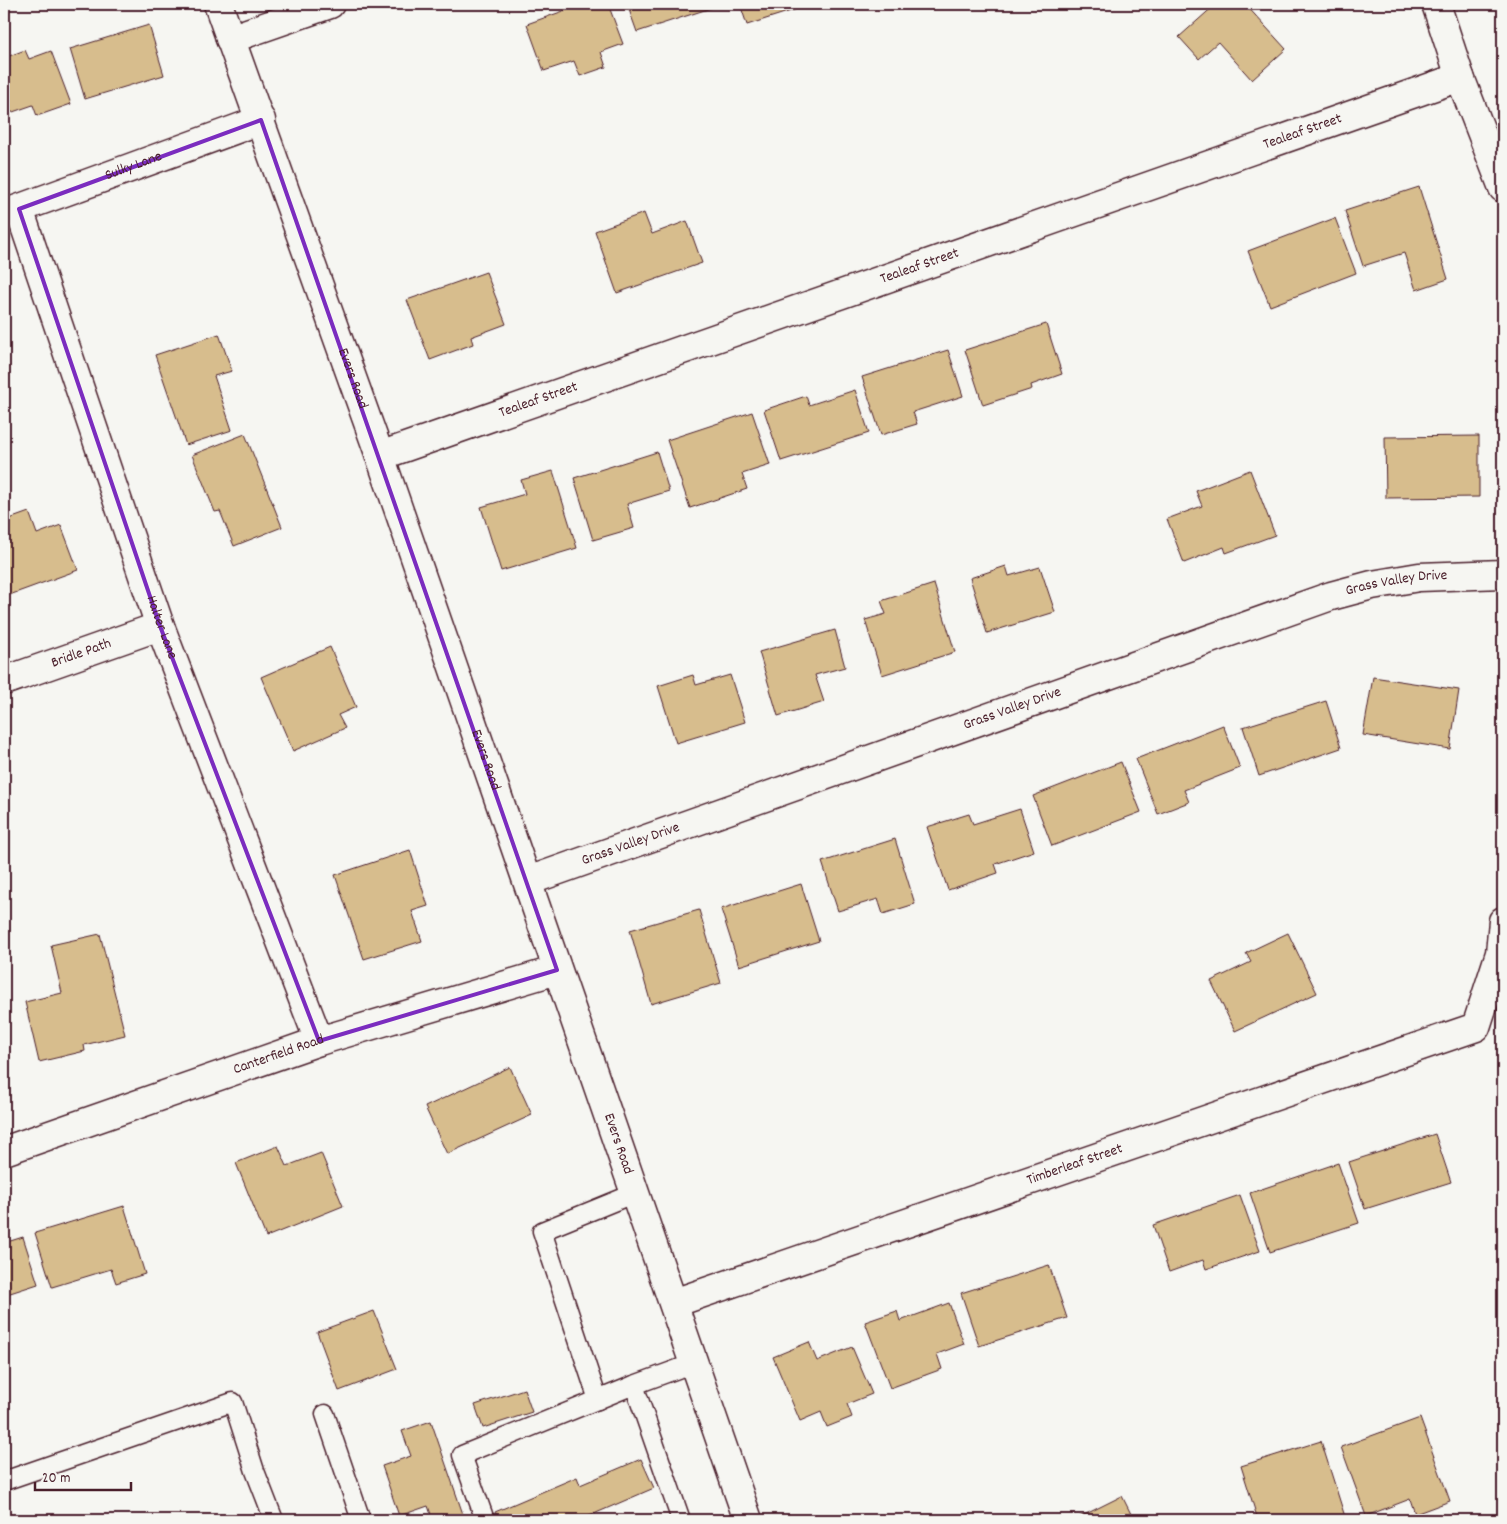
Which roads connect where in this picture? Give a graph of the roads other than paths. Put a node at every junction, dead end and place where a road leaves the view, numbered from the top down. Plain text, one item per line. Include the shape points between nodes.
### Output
1 (218, 4) edge
2 (330, 4) edge
3 (1436, 4) edge
4 (230, 39) junction
5 (1460, 77) junction
6 (262, 120) junction
7 (1503, 188) edge
8 (12, 211) edge
9 (380, 456) junction
10 (1503, 574) edge
11 (160, 626) junction
12 (4, 680) edge
13 (528, 881) junction
14 (1503, 921) edge
15 (558, 970) junction
16 (319, 1042) junction
17 (4, 1151) edge
18 (636, 1193) junction
19 (674, 1303) junction
20 (694, 1363) junction
21 (634, 1385) junction
22 (598, 1400) junction
23 (325, 1414) dead end
24 (4, 1481) edge
25 (742, 1519) edge
26 (274, 1520) edge
27 (361, 1520) edge
28 (485, 1520) edge
29 (681, 1520) edge

1 - 4 street, Evers Road
2 - 4 street
3 - 5 street
4 - 6 street, Evers Road
5 - 7 street
5 - 9 street, Tealeaf Street
6 - 8 street, Sulky Lane
6 - 9 street, Evers Road
8 - 11 street, Halter Lane
9 - 13 street, Evers Road
10 - 13 street, Grass Valley Drive via 1419,577 1331,596
11 - 12 street, Bridle Path
11 - 16 street, Halter Lane
13 - 15 street, Evers Road
14 - 19 street, Timberleaf Street via 1500,953 1476,1027
15 - 16 street, Canterfield Road
15 - 18 street, Evers Road
16 - 17 street, Canterfield Road
18 - 19 street, Evers Road
18 - 22 lane via 542,1231
19 - 20 street, Evers Road
20 - 21 lane
20 - 25 street, Evers Road
21 - 22 lane
21 - 29 lane
22 - 28 lane via 462,1455
23 - 27 lane
24 - 26 lane via 233,1402

